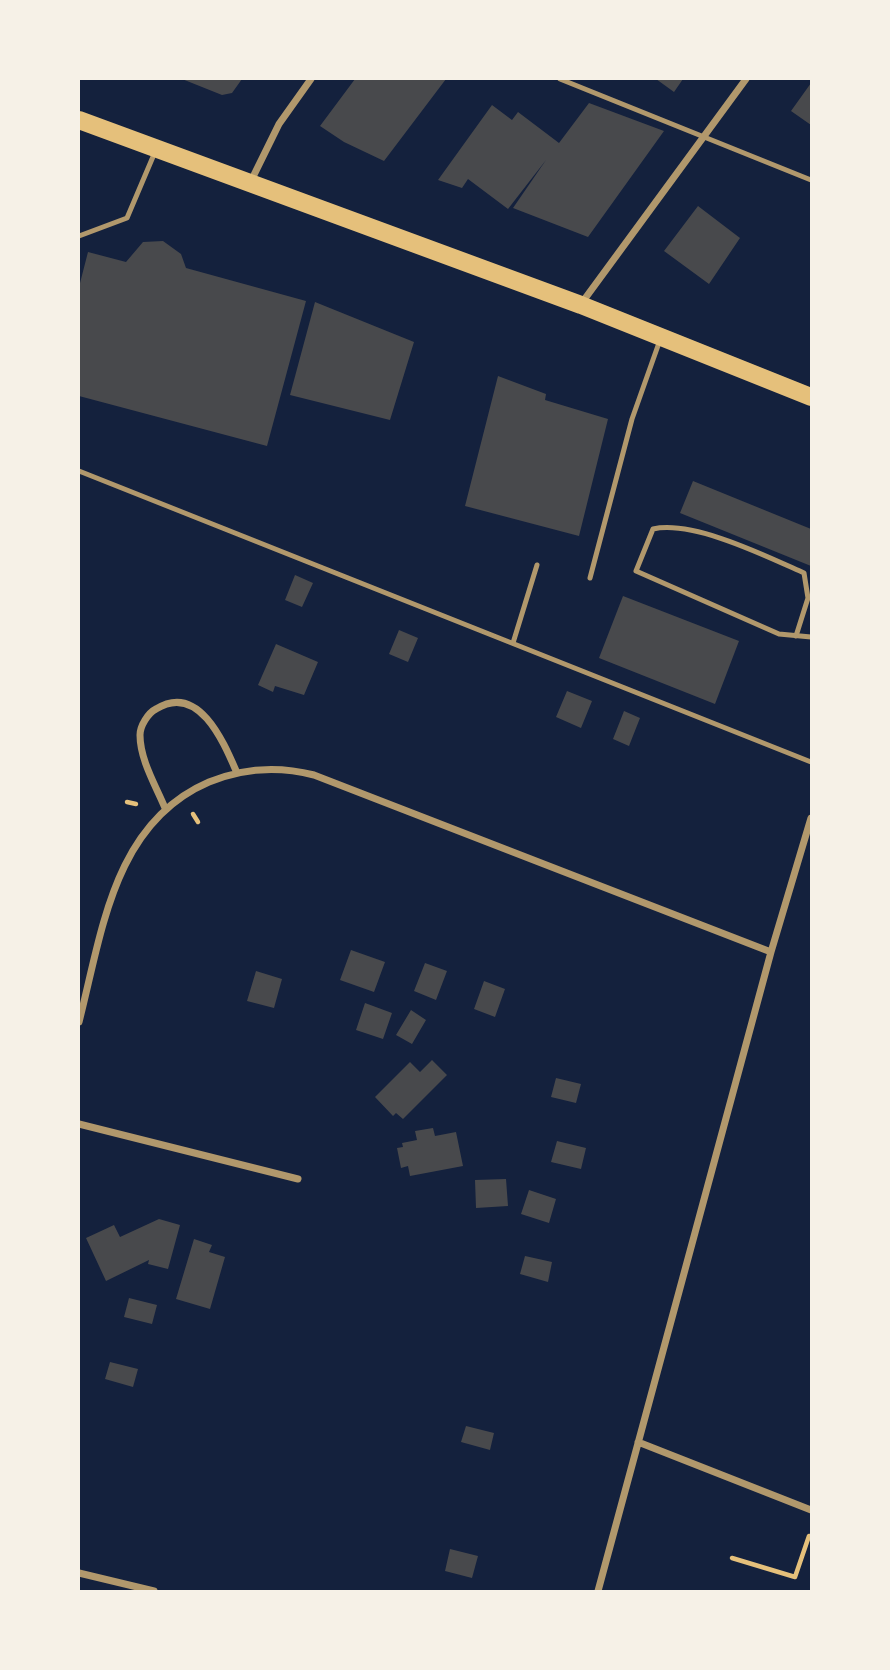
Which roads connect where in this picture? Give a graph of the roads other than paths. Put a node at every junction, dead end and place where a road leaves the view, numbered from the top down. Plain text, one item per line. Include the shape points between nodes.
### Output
1 (311, 79) edge
2 (560, 79) edge
3 (746, 79) edge
4 (79, 120) edge
5 (703, 138) junction
6 (157, 149) junction
7 (811, 180) edge
8 (250, 183) junction
9 (79, 236) edge
10 (581, 305) junction
11 (661, 337) junction
12 (811, 397) edge
13 (79, 471) edge
14 (537, 565) dead end
15 (590, 579) dead end
16 (796, 636) junction
17 (811, 637) edge
18 (513, 643) junction
19 (811, 762) edge
20 (237, 773) junction
21 (165, 808) junction
22 (811, 818) edge
23 (771, 952) junction
24 (79, 1022) edge
25 (79, 1124) edge
26 (298, 1179) dead end
27 (638, 1442) junction
28 (811, 1510) edge
29 (79, 1573) edge
30 (154, 1591) edge
31 (598, 1591) edge

1 - 8 street via 279,124
2 - 5 lane
3 - 5 street
4 - 6 main road
5 - 7 lane
5 - 10 street
6 - 8 main road
6 - 9 lane via 127,218
8 - 10 main road
10 - 11 main road
11 - 12 main road
11 - 15 lane via 632,419
13 - 18 lane
14 - 18 lane
16 - 16 lane via 779,634 636,570 653,529 669,526 749,547 804,573 808,598
16 - 17 lane
18 - 19 lane
20 - 21 street via 191,790
20 - 21 street via 219,730 200,711 182,703 166,703 149,713 139,733
20 - 23 street via 275,769 314,775
21 - 24 street via 136,841 124,863
22 - 23 street
23 - 27 street
25 - 26 street
27 - 28 street
27 - 31 street
29 - 30 street

